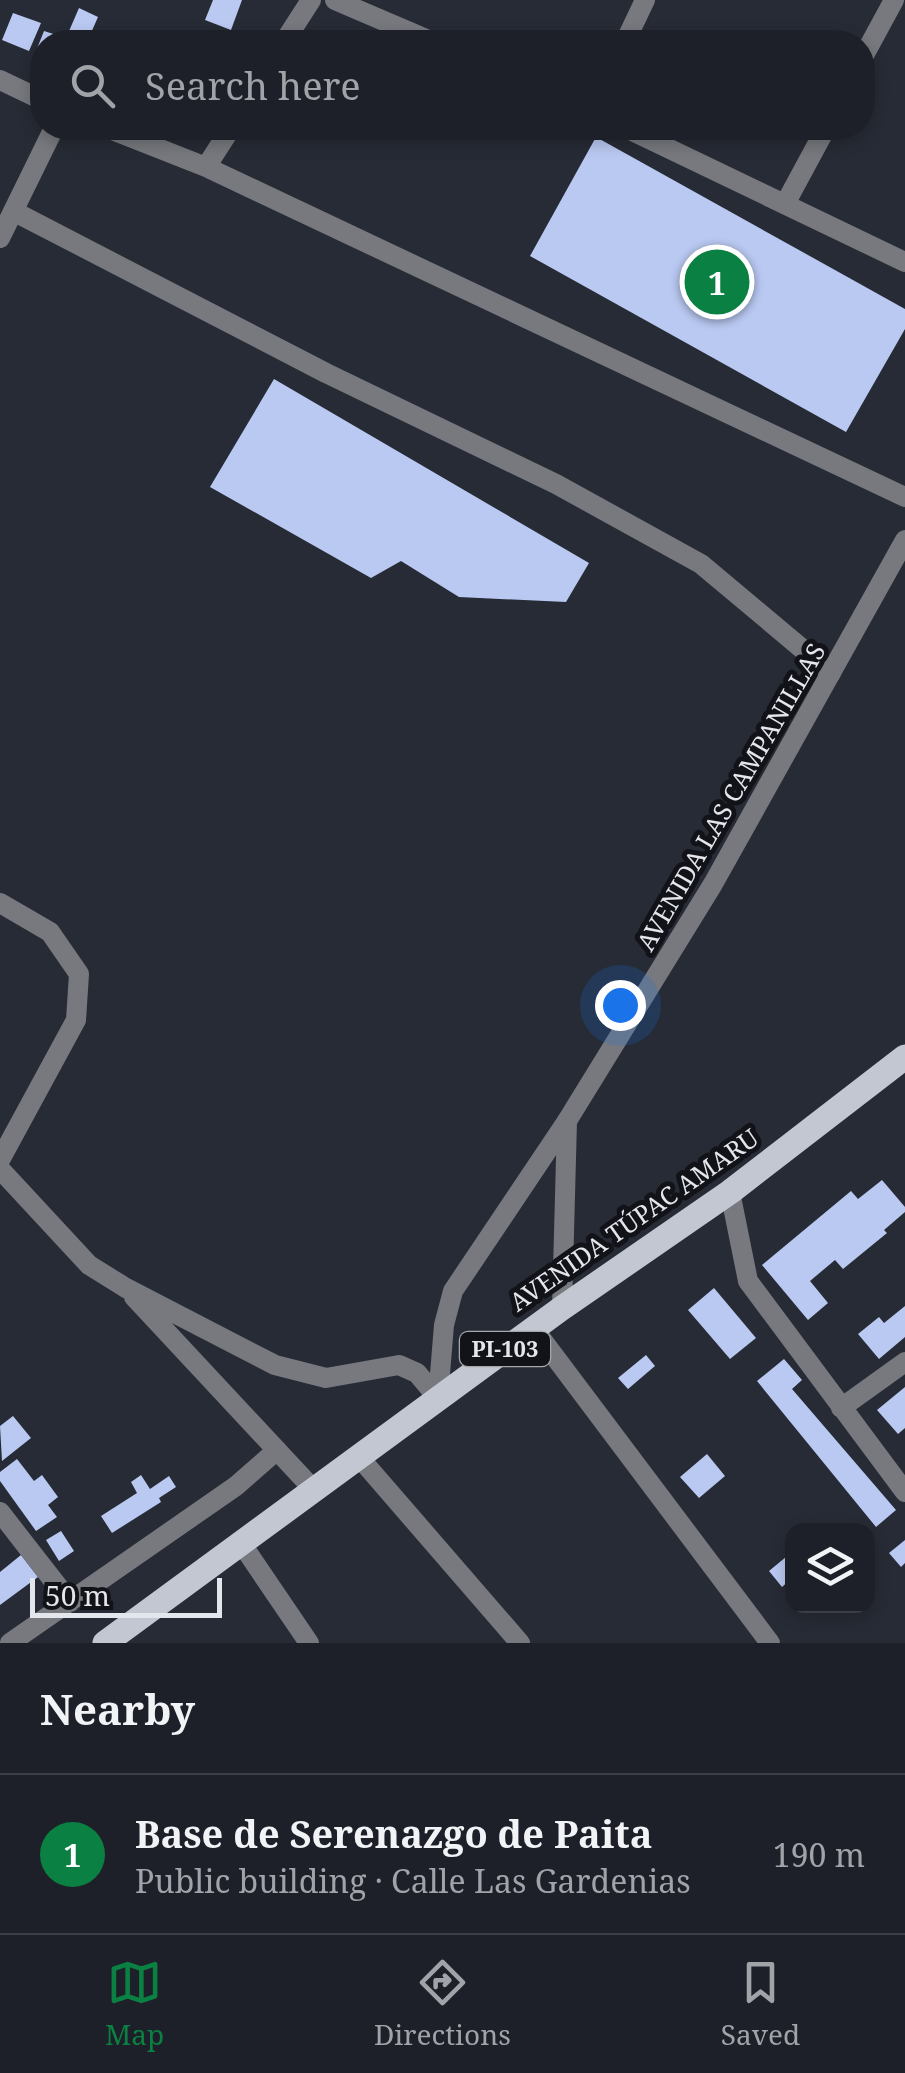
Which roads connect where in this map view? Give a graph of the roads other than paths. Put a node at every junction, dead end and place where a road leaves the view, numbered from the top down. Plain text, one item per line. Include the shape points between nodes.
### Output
1 (310, 0) edge
2 (335, 0) edge
3 (645, 0) edge
4 (894, 0) edge
5 (291, 30) edge
6 (405, 30) edge
7 (630, 30) edge
8 (875, 36) edge
9 (0, 80) edge
10 (30, 94) edge
11 (48, 140) edge
12 (137, 140) edge
13 (223, 140) edge
14 (651, 140) edge
15 (820, 140) edge
16 (206, 167) junction
17 (785, 204) junction
18 (13, 210) junction
19 (0, 238) edge
20 (905, 262) edge
21 (905, 497) edge
22 (905, 540) edge
23 (831, 673) junction
24 (0, 904) edge
25 (905, 1056) edge
26 (568, 1121) junction
27 (0, 1160) edge
28 (0, 1169) edge
29 (730, 1192) junction
30 (126, 1288) junction
31 (562, 1308) junction
32 (534, 1328) junction
33 (905, 1362) edge
34 (438, 1398) junction
35 (841, 1408) junction
36 (277, 1450) junction
37 (359, 1457) junction
38 (314, 1490) junction
39 (905, 1492) edge
40 (0, 1512) edge
41 (241, 1543) junction
42 (70, 1602) junction
43 (10, 1643) edge
44 (105, 1643) edge
45 (309, 1643) edge
46 (520, 1643) edge
47 (770, 1643) edge

1 - 5 street
2 - 6 street
3 - 7 street
4 - 8 street
9 - 10 street
11 - 18 street
12 - 16 street
13 - 16 street
14 - 17 street
15 - 17 street
16 - 21 street
17 - 20 street
18 - 19 street
18 - 23 street via 701,564
22 - 23 street, AVENIDA LAS CAMPANILLAS
23 - 26 street, AVENIDA LAS CAMPANILLAS via 714,884
24 - 27 street via 50,932 79,974 76,1020
25 - 29 main road, AVENIDA TÚPAC AMARU / PI-103
26 - 31 street, AVENIDA LAS CAMPANILLAS
26 - 34 street via 453,1291
28 - 30 street via 89,1266
29 - 31 main road, AVENIDA TÚPAC AMARU / PI-103
29 - 35 street via 748,1281
30 - 34 street via 275,1364 326,1378 399,1364 417,1372
30 - 36 street
31 - 32 main road, AVENIDA TÚPAC AMARU / PI-103
32 - 34 main road, AVENIDA TÚPAC AMARU / PI-103
32 - 47 street
33 - 35 street
34 - 37 main road, AVENIDA TÚPAC AMARU / PI-103
35 - 39 street
36 - 38 street
36 - 42 street
37 - 38 main road, AVENIDA TÚPAC AMARU / PI-103
37 - 46 street
38 - 41 main road, AVENIDA TÚPAC AMARU / PI-103
40 - 42 street
41 - 44 main road, AVENIDA TÚPAC AMARU / PI-103
41 - 45 street
42 - 43 street

